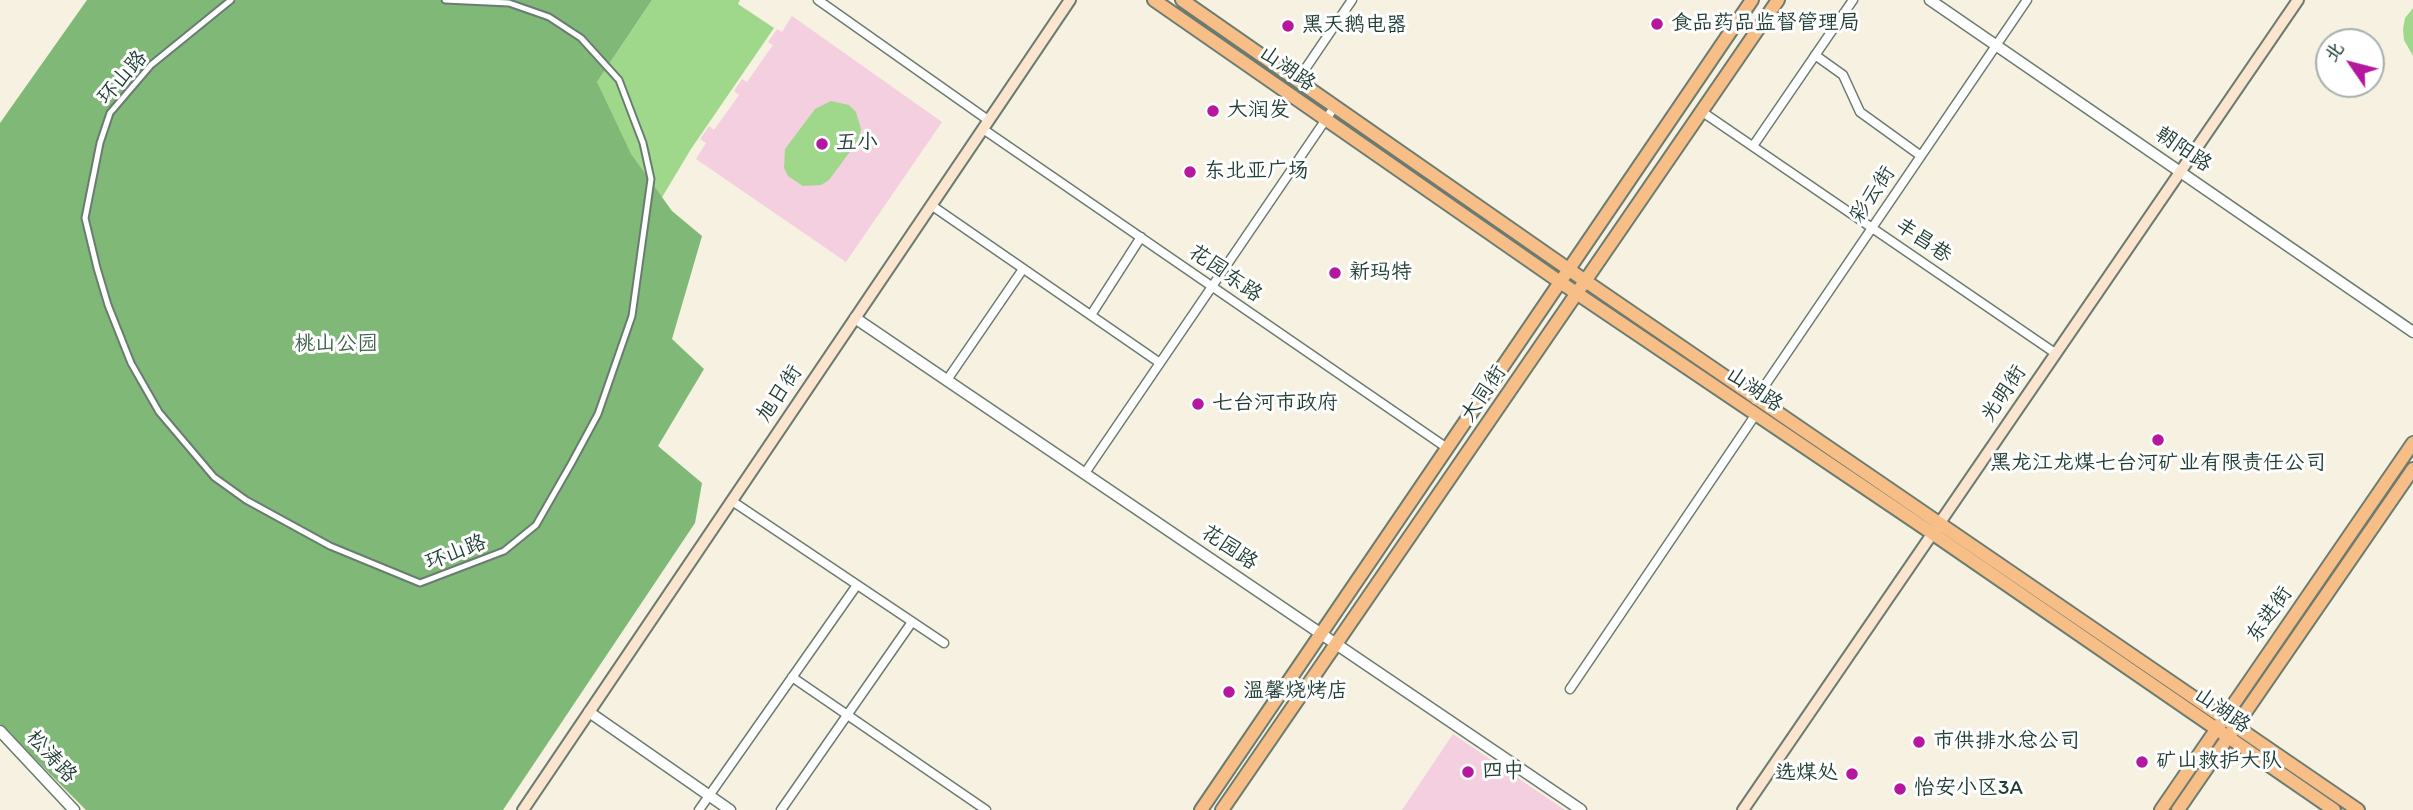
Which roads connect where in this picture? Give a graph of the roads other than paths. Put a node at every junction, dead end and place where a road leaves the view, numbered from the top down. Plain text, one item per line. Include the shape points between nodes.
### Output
1 (231, 0) edge
2 (445, 0) edge
3 (818, 0) edge
4 (1070, 0) edge
5 (1154, 0) edge
6 (1182, 0) edge
7 (1352, 0) edge
8 (1752, 0) edge
9 (1778, 0) edge
10 (1853, 0) edge
11 (1930, 0) edge
12 (2027, 0) edge
13 (2298, 0) edge
14 (1996, 45) junction
15 (1815, 55) junction
16 (1297, 81) junction
17 (1335, 106) junction
18 (1701, 111) junction
19 (1325, 120) junction
20 (986, 125) junction
21 (1754, 146) junction
22 (1921, 156) junction
23 (2180, 172) junction
24 (931, 205) junction
25 (1872, 228) junction
26 (1141, 237) junction
27 (1023, 268) junction
28 (1569, 268) junction
29 (1584, 280) junction
30 (1560, 282) junction
31 (1212, 286) junction
32 (1577, 293) junction
33 (1090, 315) junction
34 (855, 318) junction
35 (2413, 332) edge
36 (2055, 354) junction
37 (1160, 363) junction
38 (947, 380) junction
39 (1757, 397) junction
40 (1752, 412) junction
41 (2413, 443) edge
42 (1447, 448) junction
43 (2413, 469) edge
44 (1085, 473) junction
45 (732, 501) junction
46 (1939, 521) junction
47 (1932, 533) junction
48 (858, 585) junction
49 (912, 622) junction
50 (1320, 634) junction
51 (944, 643) dead end
52 (1336, 645) junction
53 (792, 677) junction
54 (1570, 689) dead end
55 (589, 712) junction
56 (847, 715) junction
57 (2220, 724) junction
58 (2236, 726) junction
59 (0, 731) edge
60 (2227, 738) junction
61 (709, 796) junction
62 (74, 810) edge
63 (523, 810) edge
64 (699, 810) edge
65 (730, 810) edge
66 (781, 810) edge
67 (986, 810) edge
68 (1201, 810) edge
69 (1222, 810) edge
70 (1581, 810) edge
71 (1743, 810) edge
72 (2161, 810) edge
73 (2178, 810) edge
74 (2334, 810) edge
75 (2358, 810) edge

1 - 2 street, 环山路 via 151,65 110,113 85,218 108,304 131,363 159,412 214,477 330,546 420,583 503,551 536,525 571,464 598,414 632,316 651,179 643,143 618,80 581,38 549,17 509,3
3 - 20 street, 花园东路
4 - 20 main road, 旭日街
5 - 19 main road, 山湖路
6 - 16 main road, 山湖路
7 - 16 street
8 - 28 main road, 大同街
9 - 18 main road, 大同街
10 - 15 street
11 - 14 street, 朝阳路
12 - 14 street, 彩云街
13 - 23 main road, 光明街
14 - 22 street, 彩云街
14 - 23 street, 朝阳路
15 - 21 street
15 - 22 street via 1843,75 1860,112
16 - 17 main road, 山湖路
17 - 19 street
17 - 28 main road, 山湖路
18 - 21 street, 丰昌巷
18 - 29 main road, 大同街
19 - 30 main road, 山湖路
19 - 31 street
20 - 24 main road, 旭日街
20 - 26 street, 花园东路
21 - 25 street, 丰昌巷
22 - 25 street, 彩云街
23 - 35 street, 朝阳路
23 - 36 main road, 光明街
24 - 27 street
24 - 34 main road, 旭日街
25 - 36 street, 丰昌巷
25 - 39 street, 彩云街
26 - 31 street, 花园东路
26 - 33 street
27 - 33 street
27 - 38 street
28 - 29 main road, 山湖路
28 - 30 main road, 大同街
29 - 32 main road, 大同街
29 - 39 main road, 山湖路
30 - 32 main road, 山湖路
30 - 42 main road, 大同街
31 - 37 street
31 - 42 street, 花园东路
32 - 40 main road, 山湖路
32 - 52 main road, 大同街
33 - 37 street
34 - 38 street, 花园路
34 - 45 main road, 旭日街
36 - 46 main road, 光明街
37 - 44 street
38 - 44 street, 花园路
39 - 40 street, 彩云街
39 - 46 main road, 山湖路
40 - 47 main road, 山湖路
40 - 54 street, 彩云街
41 - 57 main road, 东进街
42 - 50 main road, 大同街
43 - 58 main road, 东进街
44 - 50 street, 花园路
45 - 48 street
45 - 55 main road, 旭日街
46 - 47 main road, 光明街
46 - 57 main road, 山湖路
47 - 57 main road, 山湖路
47 - 71 main road, 光明街
48 - 49 street
48 - 53 street
49 - 51 street
49 - 56 street
50 - 52 street, 花园路
50 - 68 main road, 大同街
52 - 69 main road, 大同街
52 - 70 street, 花园路
53 - 56 street
53 - 61 street
55 - 61 street
55 - 63 main road, 旭日街
56 - 66 street
56 - 67 street
57 - 58 main road, 山湖路
57 - 60 main road, 山湖路
57 - 72 main road, 东进街
58 - 60 main road, 东进街
58 - 75 main road, 山湖路
59 - 62 street, 松涛路
60 - 73 main road, 东进街
60 - 74 main road, 山湖路
61 - 64 street
61 - 65 street

